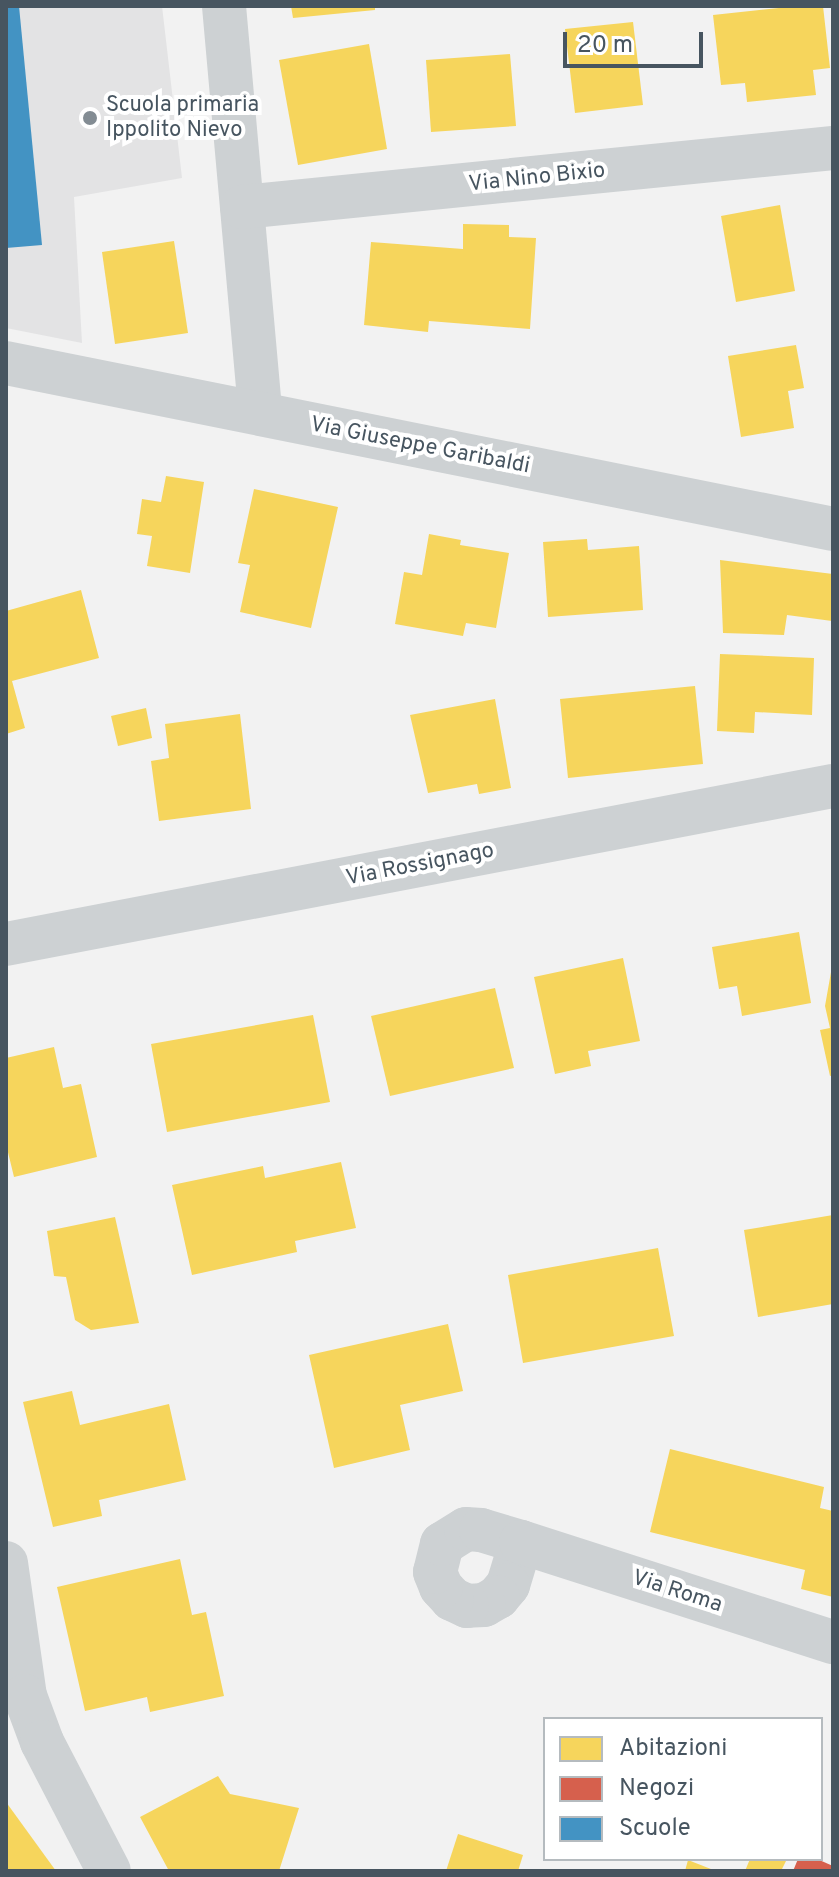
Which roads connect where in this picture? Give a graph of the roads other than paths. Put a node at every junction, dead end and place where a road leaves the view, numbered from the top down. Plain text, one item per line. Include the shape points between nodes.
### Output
1 (224, 6) edge
2 (833, 148) edge
3 (242, 207) junction
4 (6, 363) edge
5 (260, 413) junction
6 (833, 529) edge
7 (833, 786) edge
8 (6, 944) edge
9 (521, 1542) dead end
10 (6, 1563) edge
11 (833, 1642) edge
12 (109, 1871) edge

1 - 3 street
2 - 3 street, Via Nino Bixio
3 - 5 street
4 - 5 street, Via Giuseppe Garibaldi
5 - 6 street, Via Giuseppe Garibaldi
7 - 8 street, Via Rossignago
9 - 11 street, Via Roma
10 - 12 street via 25,1696 42,1742

